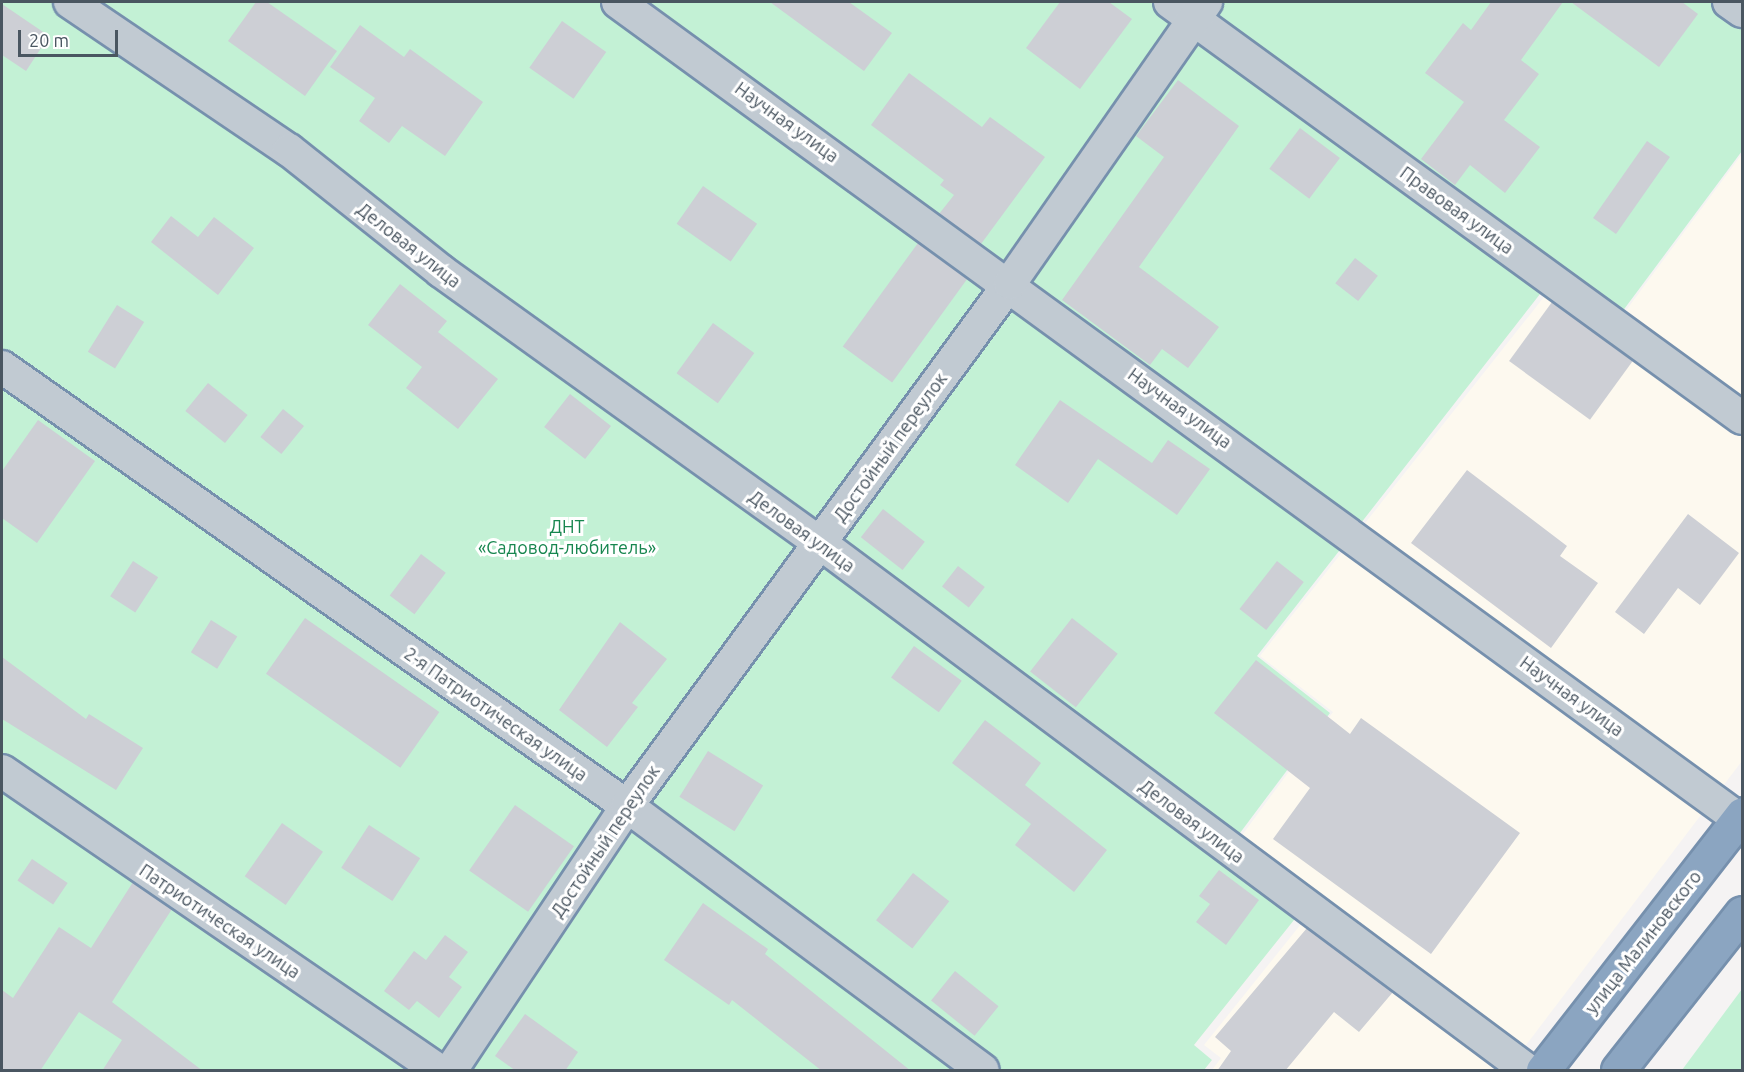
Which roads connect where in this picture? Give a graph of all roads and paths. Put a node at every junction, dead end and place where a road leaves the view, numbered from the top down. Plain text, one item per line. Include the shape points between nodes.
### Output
1 (70, 2) edge
2 (618, 2) edge
3 (1729, 2) edge
4 (1190, 7) edge
5 (1743, 11) edge
6 (1010, 283) junction
7 (2, 367) edge
8 (1743, 418) edge
9 (820, 543) junction
10 (2, 771) edge
11 (627, 806) junction
12 (1741, 816) edge
13 (1743, 913) edge
14 (438, 1071) edge
15 (451, 1071) edge
16 (983, 1071) edge
17 (1527, 1071) edge
18 (1544, 1071) edge
19 (1618, 1071) edge

1 - 9 street, Деловая улица via 289,150 441,271
2 - 6 street, Научная улица
3 - 5 street
4 - 6 street, Достойный переулок
4 - 8 street, Правовая улица
6 - 9 street, Достойный переулок
6 - 12 street, Научная улица
7 - 11 street, 2-я Патриотическая улица
9 - 11 street, Достойный переулок
9 - 17 street, Деловая улица
10 - 14 street, Патриотическая улица
11 - 15 street, Достойный переулок
11 - 16 street, 2-я Патриотическая улица
12 - 18 highway, улица Малиновского
13 - 19 highway

